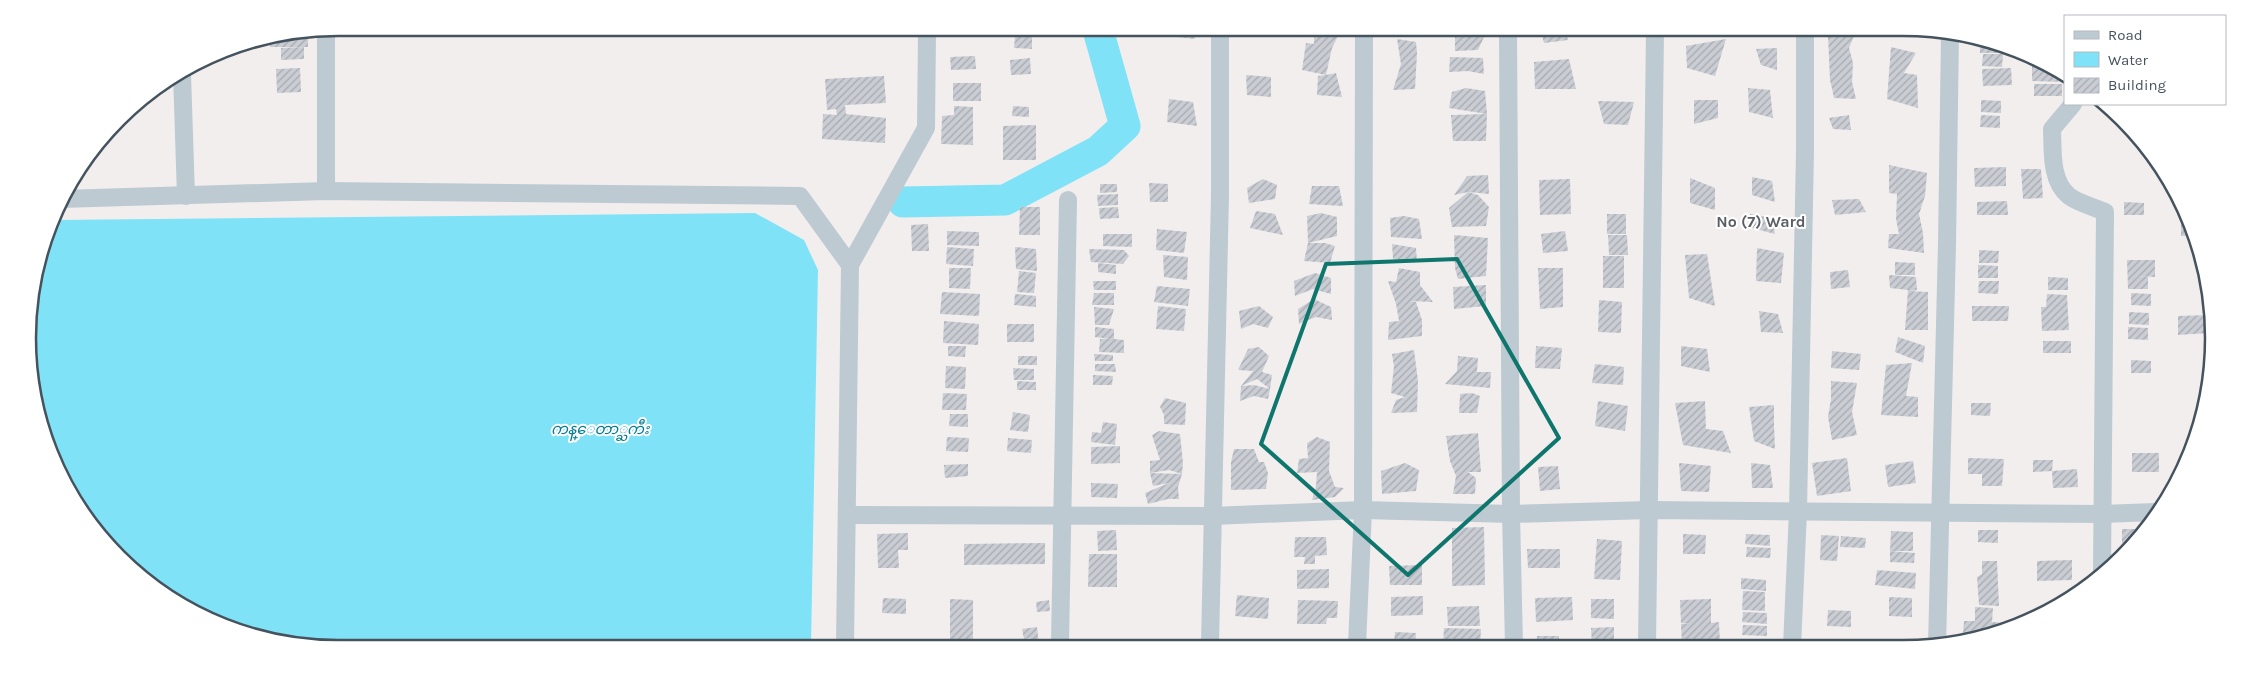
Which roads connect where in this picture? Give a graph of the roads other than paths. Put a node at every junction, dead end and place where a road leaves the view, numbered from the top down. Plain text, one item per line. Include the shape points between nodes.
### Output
1 (927, 36) edge
2 (1220, 36) edge
3 (1364, 36) edge
4 (1508, 36) edge
5 (1655, 36) edge
6 (1805, 36) edge
7 (326, 37) edge
8 (1950, 40) edge
9 (182, 80) edge
10 (2072, 105) edge
11 (326, 192) junction
12 (186, 196) junction
13 (70, 199) edge
14 (1068, 200) dead end
15 (850, 265) junction
16 (1363, 510) junction
17 (1649, 510) junction
18 (1798, 512) junction
19 (1941, 512) junction
20 (2149, 512) edge
21 (1511, 514) junction
22 (2102, 514) junction
23 (848, 515) junction
24 (1062, 516) junction
25 (1212, 516) junction
26 (2102, 565) edge
27 (1937, 637) edge
28 (845, 640) edge
29 (1060, 640) edge
30 (1210, 640) edge
31 (1357, 640) edge
32 (1514, 640) edge
33 (1647, 640) edge
34 (1792, 640) edge

1 - 15 street via 926,128
2 - 25 street via 1220,195
3 - 16 street
4 - 21 street
5 - 17 street
6 - 18 street
7 - 11 street
8 - 19 street
9 - 12 street
10 - 22 street via 2052,129 2057,181 2068,196 2104,212
11 - 12 street
11 - 15 street via 800,196
12 - 13 street
14 - 24 street
15 - 23 street
16 - 21 street
16 - 25 street
16 - 31 street
17 - 18 street
17 - 21 street
17 - 33 street
18 - 19 street
18 - 34 street
19 - 22 street
19 - 27 street
20 - 22 street
21 - 32 street
22 - 26 street
23 - 24 street
23 - 28 street
24 - 25 street
24 - 29 street
25 - 30 street

